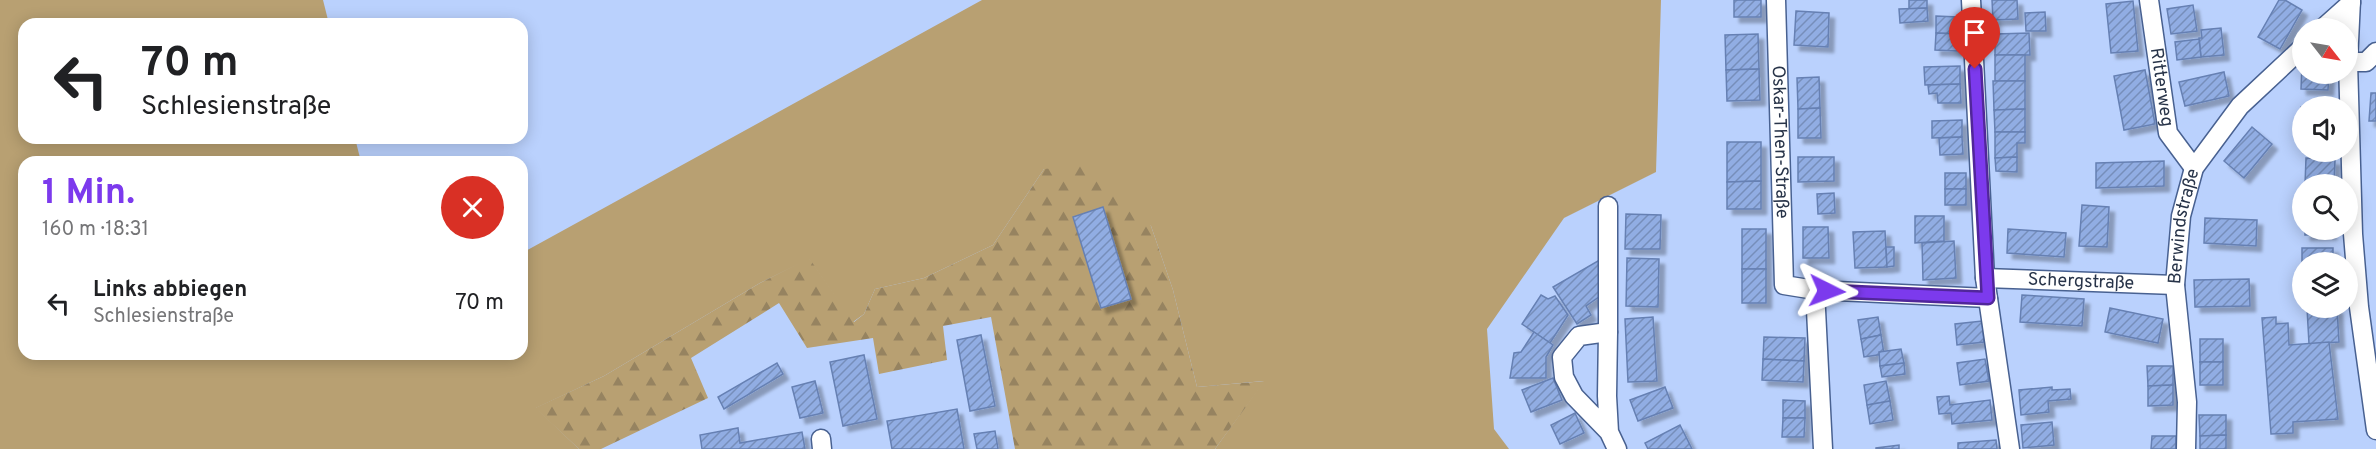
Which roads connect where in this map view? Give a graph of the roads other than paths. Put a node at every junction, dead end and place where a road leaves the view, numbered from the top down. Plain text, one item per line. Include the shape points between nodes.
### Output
1 (1776, 0) edge
2 (1971, 0) edge
3 (2149, 0) edge
4 (2351, 2) edge
5 (2334, 18) edge
6 (2350, 18) edge
7 (2376, 52) edge
8 (2292, 57) edge
9 (2358, 62) edge
10 (2349, 84) edge
11 (2194, 168) junction
12 (1608, 206) dead end
13 (1985, 278) junction
14 (2175, 285) junction
15 (1815, 290) junction
16 (1988, 298) junction
17 (1608, 332) junction
18 (2376, 430) edge
19 (1613, 441) edge
20 (1823, 449) edge
21 (2010, 449) edge
22 (2186, 449) edge

1 - 15 street, Oskar-Then-Straße via 1784,285
2 - 13 street
3 - 11 street, Ritterweg via 2168,133
4 - 5 street
4 - 6 street
7 - 9 street via 2366,62
8 - 11 street, Berwindstraße via 2240,106
10 - 18 street via 2354,244
11 - 14 street, Berwindstraße via 2181,216
12 - 17 street
13 - 14 street, Schergstraße
13 - 16 street
14 - 22 street, Berwindstraße via 2187,402
15 - 16 street
15 - 20 street
16 - 21 street
17 - 19 street via 1607,396
17 - 19 street via 1579,336 1562,357 1564,377 1574,396

